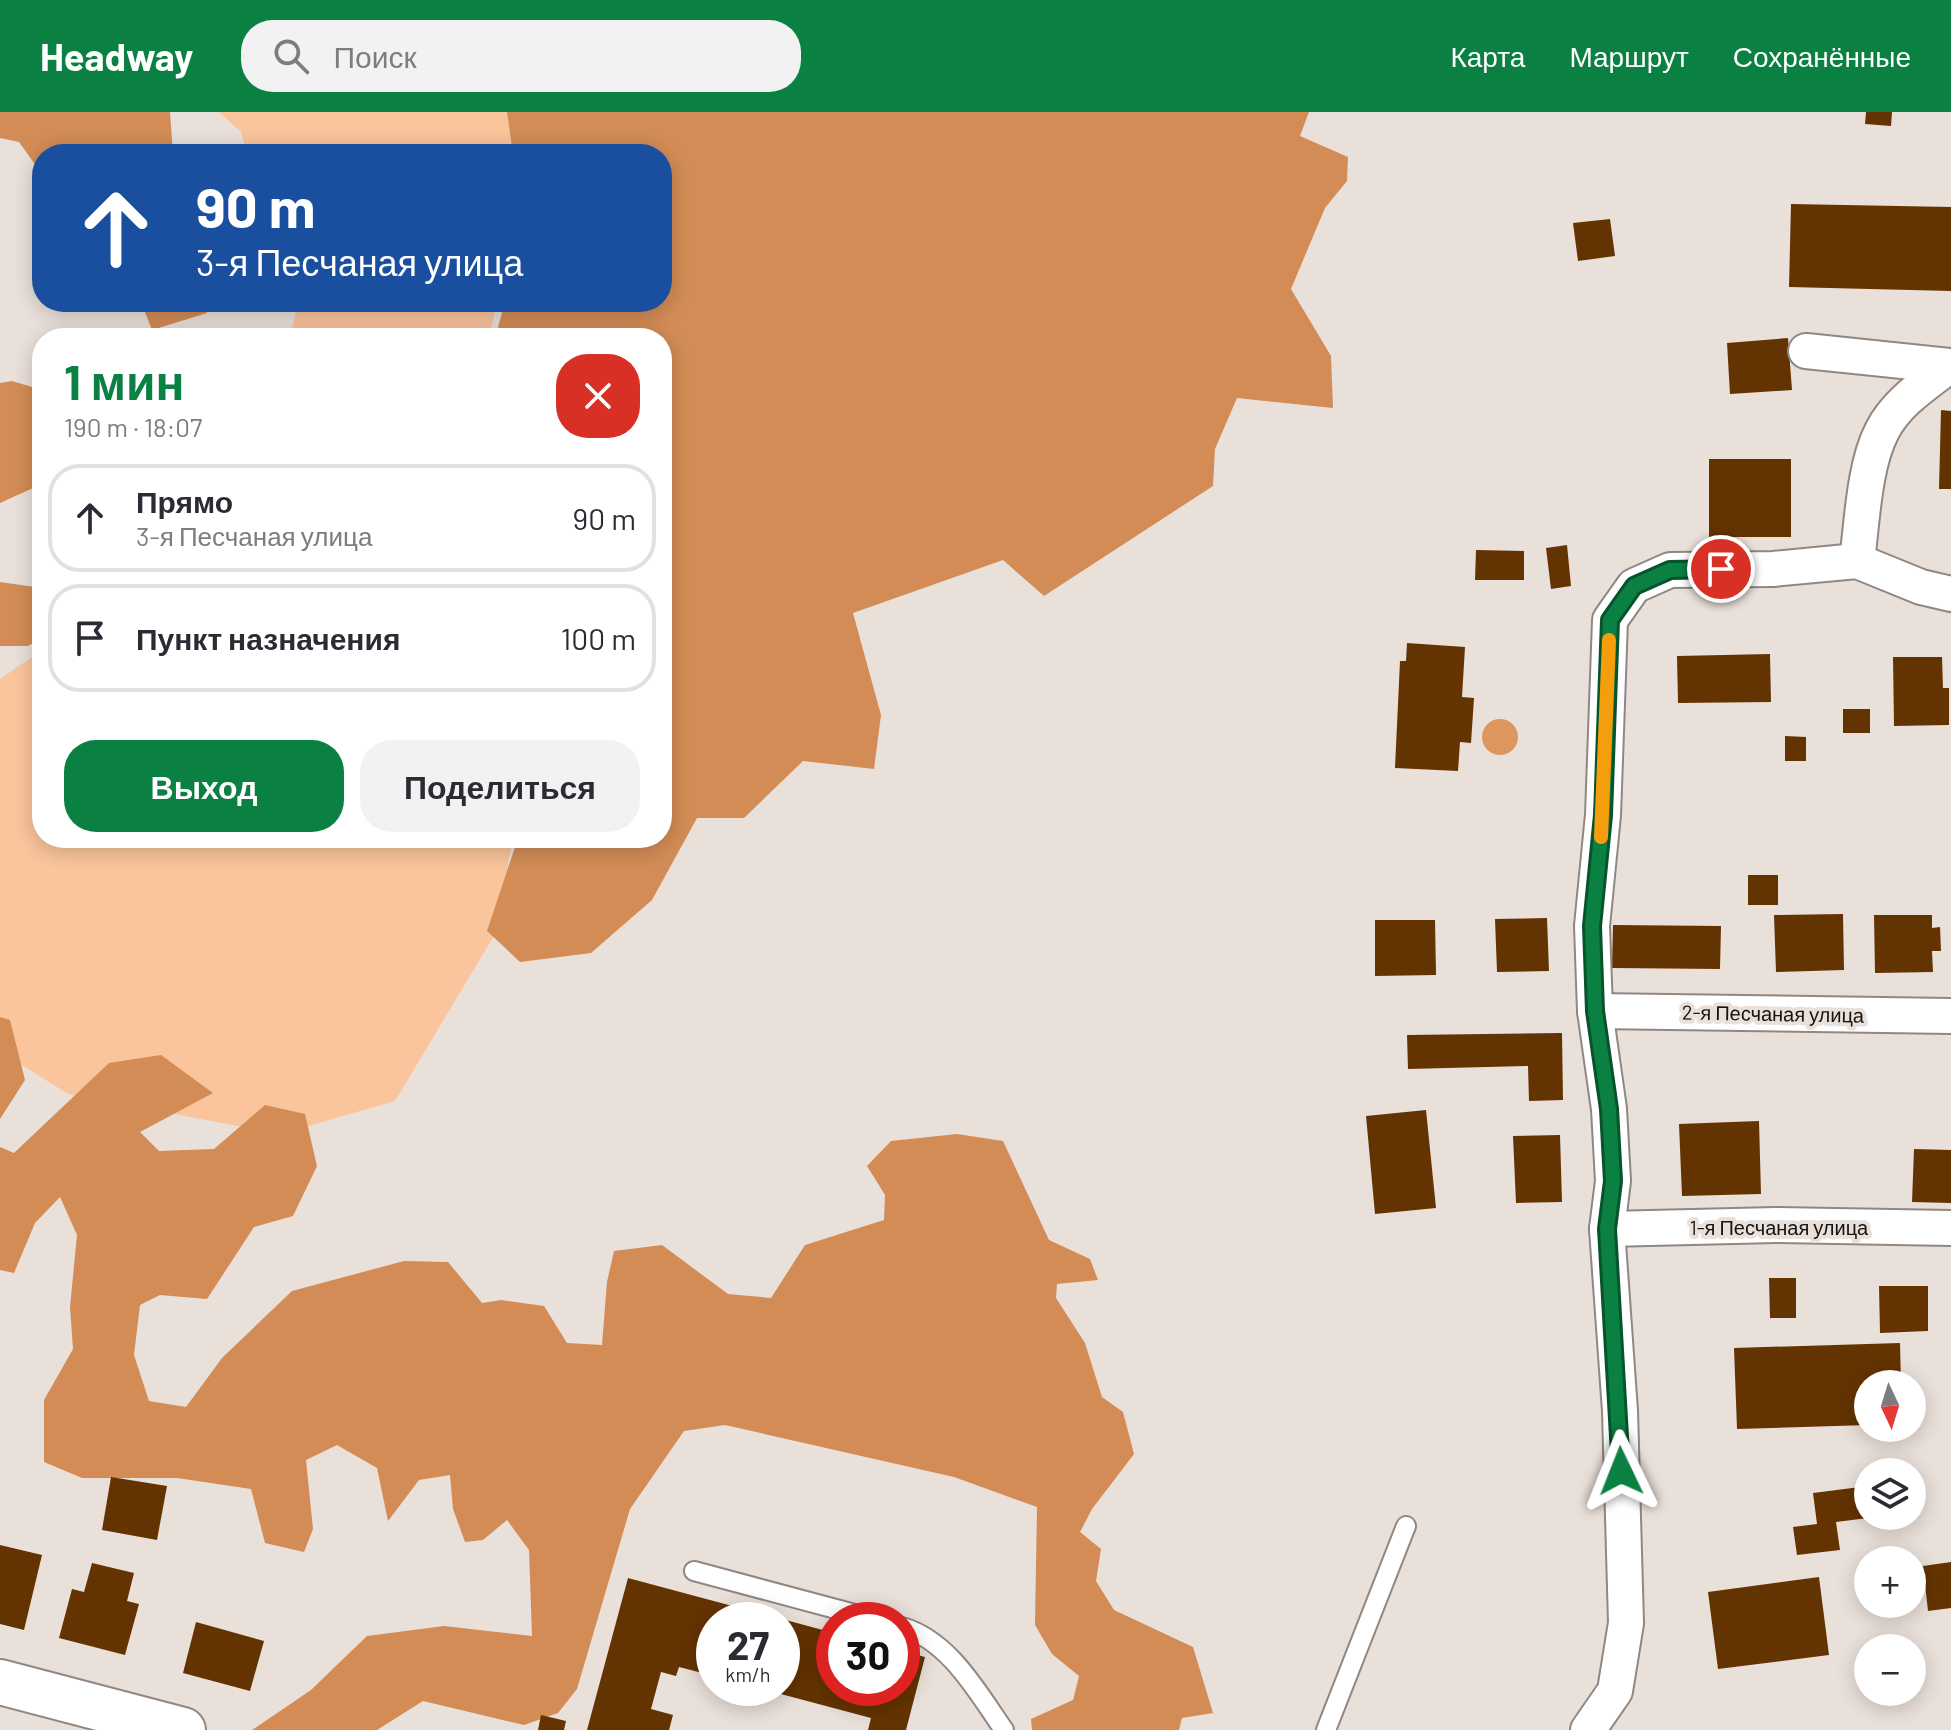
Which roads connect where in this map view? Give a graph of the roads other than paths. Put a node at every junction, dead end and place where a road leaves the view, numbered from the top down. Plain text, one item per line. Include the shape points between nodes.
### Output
1 (1806, 351) dead end
2 (1950, 366) edge
3 (1857, 561) junction
4 (1951, 594) edge
5 (1595, 1011) junction
6 (1951, 1016) edge
7 (1951, 1228) edge
8 (1607, 1229) junction
9 (1406, 1526) dead end
10 (694, 1571) dead end
11 (816, 1604) edge
12 (920, 1634) edge
13 (0, 1682) edge
14 (183, 1730) edge
15 (1004, 1730) edge
16 (1326, 1730) edge
17 (1588, 1730) edge

1 - 2 street
2 - 3 street via 1909,396 1881,432
3 - 4 street
3 - 5 street via 1670,570 1634,586 1610,620 1603,815 1592,926
5 - 6 street, 2-я Песчаная улица
5 - 8 street via 1613,1181
7 - 8 street, 1-я Песчаная улица
8 - 17 street via 1620,1411 1626,1623 1615,1691
9 - 16 lane
10 - 11 lane
12 - 15 lane via 960,1667
13 - 14 street

